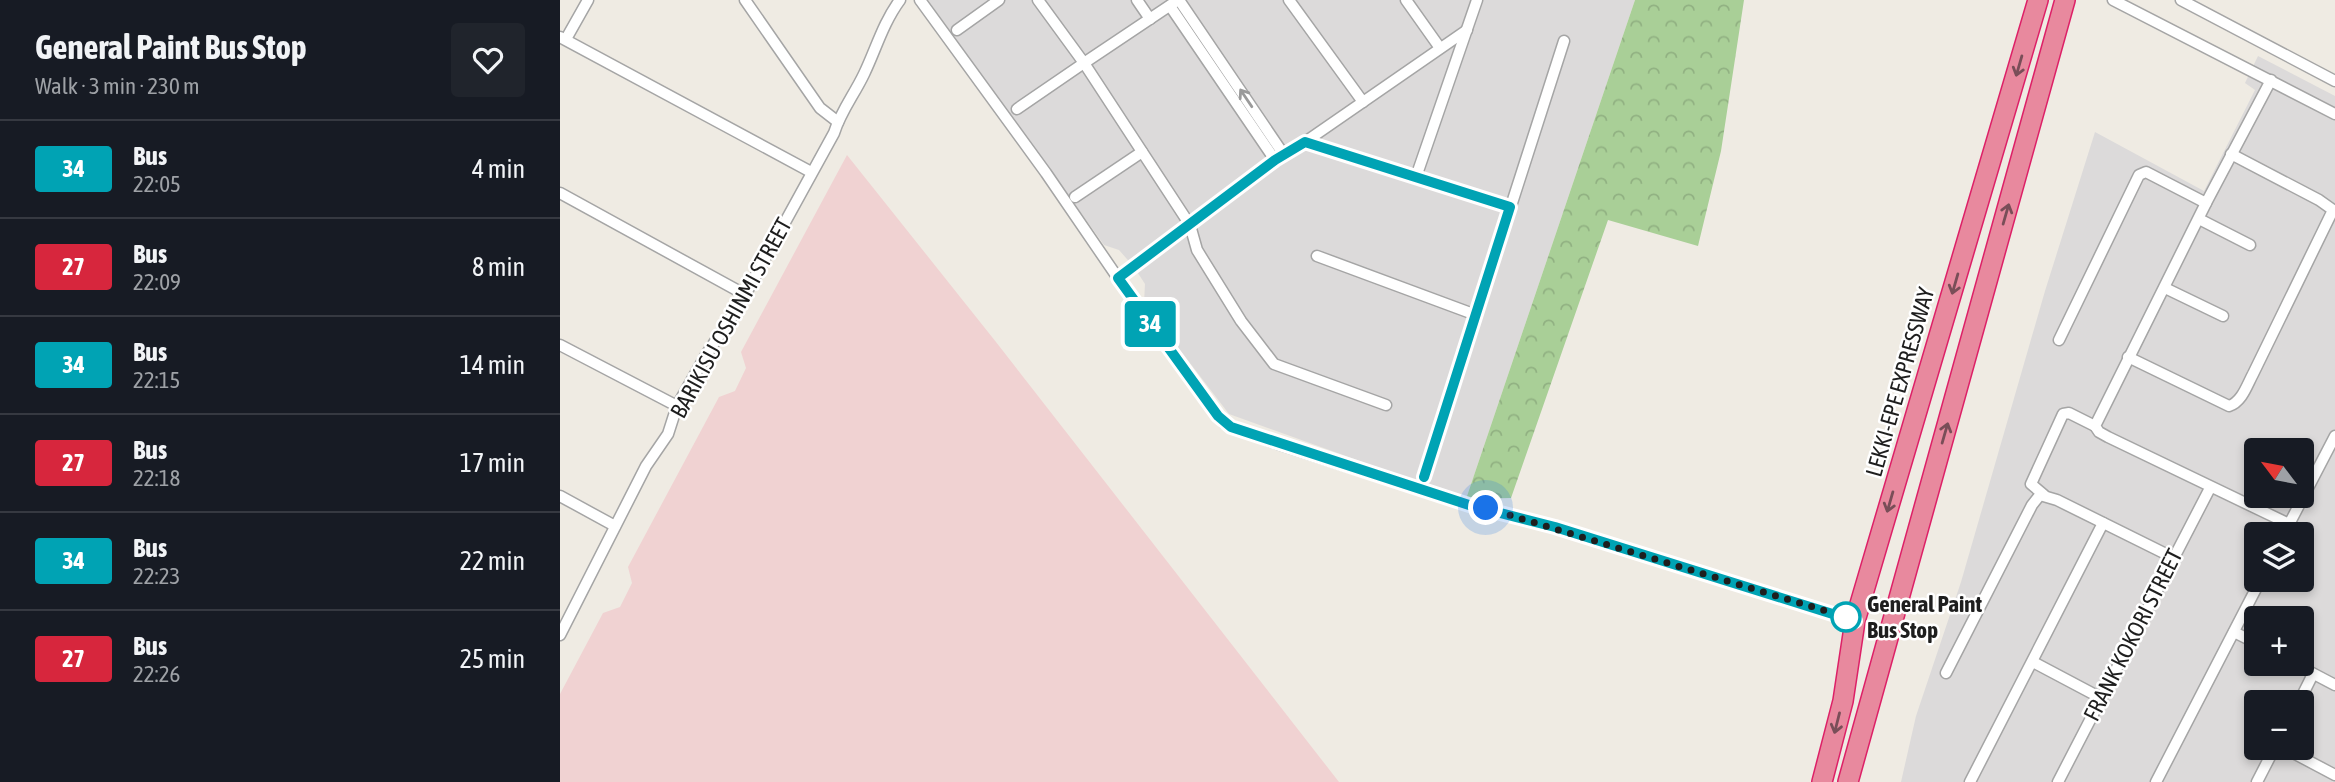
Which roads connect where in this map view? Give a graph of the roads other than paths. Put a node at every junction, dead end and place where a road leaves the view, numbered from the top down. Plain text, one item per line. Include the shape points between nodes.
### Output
1 (588, 0) edge
2 (745, 0) edge
3 (900, 0) edge
4 (920, 0) edge
5 (999, 0) edge
6 (1038, 0) edge
7 (1137, 0) edge
8 (1289, 0) edge
9 (1406, 0) edge
10 (1477, 0) edge
11 (2038, 0) edge
12 (2065, 0) edge
13 (2113, 0) edge
14 (2181, 0) edge
15 (1175, 2) edge
16 (1150, 19) junction
17 (957, 30) dead end
18 (1467, 30) junction
19 (563, 38) edge
20 (1564, 41) dead end
21 (1440, 48) junction
22 (1084, 63) junction
23 (2271, 80) junction
24 (2335, 81) edge
25 (1363, 102) junction
26 (1017, 109) dead end
27 (2335, 114) edge
28 (838, 122) junction
29 (1305, 142) junction
30 (1142, 152) junction
31 (2231, 154) junction
32 (1279, 158) junction
33 (811, 172) junction
34 (1416, 177) junction
35 (560, 193) edge
36 (1075, 197) dead end
37 (2206, 203) junction
38 (1510, 207) junction
39 (2199, 219) junction
40 (1190, 225) junction
41 (2250, 245) dead end
42 (1317, 256) dead end
43 (1118, 278) junction
44 (2165, 288) junction
45 (744, 294) junction
46 (1476, 315) junction
47 (2223, 316) dead end
48 (2059, 340) dead end
49 (560, 345) edge
50 (2128, 357) junction
51 (1386, 405) dead end
52 (677, 407) junction
53 (2095, 426) junction
54 (2335, 436) edge
55 (1424, 477) dead end
56 (2210, 488) junction
57 (2044, 495) junction
58 (560, 496) edge
59 (2273, 522) edge
60 (2290, 522) edge
61 (2103, 523) junction
62 (615, 526) junction
63 (2172, 557) junction
64 (2254, 592) edge
65 (1855, 621) junction
66 (2234, 632) junction
67 (560, 635) edge
68 (2244, 637) edge
69 (2033, 662) junction
70 (1946, 673) dead end
71 (2314, 674) edge
72 (2335, 685) edge
73 (2101, 698) junction
74 (2269, 760) edge
75 (2307, 760) edge
76 (2335, 775) edge
77 (1822, 782) edge
78 (1848, 782) edge
79 (1970, 782) edge
80 (2058, 782) edge
81 (2156, 782) edge
82 (2258, 782) edge

1 - 19 street
2 - 28 street via 820,108
3 - 28 street, BARIKISU OSHINMI STREET
4 - 43 street
5 - 17 street
6 - 22 street
7 - 16 street
8 - 25 street
9 - 21 street
10 - 18 street
11 -> 65 highway, LEKKI-EPE EXPRESSWAY
78 -> 12 highway
13 - 23 street
14 - 24 street
15 - 16 street
15 - 32 street
16 - 22 street
18 - 21 street
18 - 34 street
19 - 33 street
20 - 38 street
21 - 25 street
22 - 26 street
22 - 30 street
23 - 27 street
23 - 31 street
25 - 29 street
28 - 33 street, BARIKISU OSHINMI STREET
29 - 32 street
29 - 34 street
30 - 36 street
30 - 40 street
31 - 37 street
31 - 50 street via 2333,210 2253,374 2239,399 2229,405
32 - 40 street
33 - 45 street, BARIKISU OSHINMI STREET
34 - 38 street
35 - 45 street
37 - 39 street
37 - 48 street via 2157,176 2139,175
38 - 46 street
39 - 41 street
39 - 44 street
40 - 43 street
40 - 51 street via 1197,250 1274,364
42 - 46 street
43 - 65 street via 1218,416 1231,427 1469,505 1555,527
44 - 47 street
44 - 50 street
45 - 52 street, BARIKISU OSHINMI STREET
46 - 55 street
49 - 52 street
50 - 53 street
52 - 62 street, BARIKISU OSHINMI STREET via 668,434
53 - 56 street
53 - 57 street via 2063,414 2031,484
54 - 60 street
56 - 59 street
56 - 63 street, FRANK KOKORI STREET
57 - 61 street
57 - 70 street via 2032,505
58 - 62 street
61 - 63 street
61 - 69 street
62 - 67 street, BARIKISU OSHINMI STREET
63 - 73 street, FRANK KOKORI STREET
64 - 66 street
65 -> 77 highway, LEKKI-EPE EXPRESSWAY via 1843,701
66 - 68 street
66 - 81 street
69 - 73 street
69 - 79 street
71 - 72 street
73 - 80 street, FRANK KOKORI STREET
74 - 82 street
75 - 76 street

